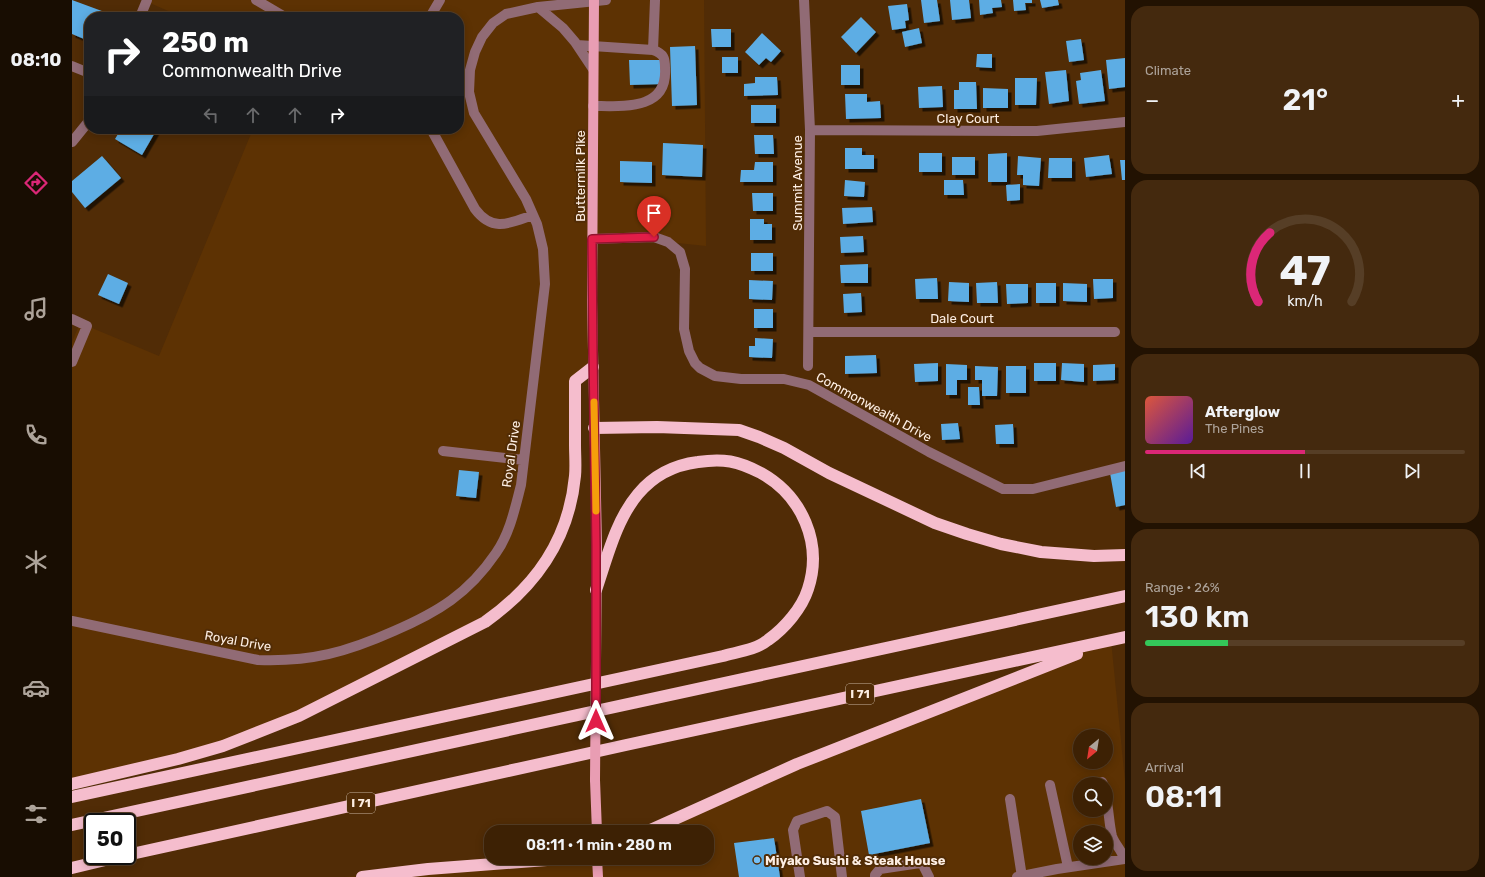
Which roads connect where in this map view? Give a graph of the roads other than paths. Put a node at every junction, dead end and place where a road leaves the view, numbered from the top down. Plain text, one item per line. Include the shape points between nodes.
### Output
1 (148, 0) edge
2 (256, 0) edge
3 (440, 0) edge
4 (594, 0) edge
5 (606, 0) edge
6 (655, 0) edge
7 (804, 0) edge
8 (266, 3) edge
9 (538, 7) junction
10 (142, 12) edge
11 (278, 12) edge
12 (433, 12) edge
13 (578, 45) junction
14 (594, 46) junction
15 (653, 50) junction
16 (72, 66) edge
17 (593, 69) junction
18 (84, 72) edge
19 (593, 106) junction
20 (1125, 122) edge
21 (84, 127) edge
22 (810, 130) junction
23 (435, 134) edge
24 (72, 142) edge
25 (533, 215) junction
26 (592, 239) junction
27 (72, 319) edge
28 (809, 332) junction
29 (1115, 332) dead end
30 (72, 362) edge
31 (808, 366) dead end
32 (593, 367) junction
33 (594, 428) junction
34 (443, 452) dead end
35 (524, 460) junction
36 (1125, 466) edge
37 (1125, 555) edge
38 (596, 590) junction
39 (1125, 596) edge
40 (72, 621) edge
41 (1125, 637) edge
42 (1111, 640) junction
43 (72, 784) edge
44 (1050, 785) dead end
45 (72, 797) edge
46 (1010, 799) dead end
47 (1109, 817) edge
48 (72, 825) edge
49 (596, 825) edge
50 (662, 825) edge
51 (136, 853) edge
52 (1124, 855) edge
53 (84, 865) edge
54 (484, 865) edge
55 (597, 865) edge
56 (1068, 867) junction
57 (72, 868) edge
58 (1051, 874) edge
59 (362, 877) edge
60 (598, 877) edge
61 (800, 877) edge
62 (842, 877) edge
63 (875, 877) edge
64 (929, 877) edge
65 (1020, 877) edge

1 - 10 street
2 - 8 street
3 - 12 street
4 - 5 street, Royal Drive
4 - 9 street, Royal Drive
4 - 14 main road, Buttermilk Pike
6 - 15 street
7 - 22 street, Summit Avenue
8 - 11 street
9 - 13 street
9 - 25 street, Royal Drive via 506,14 493,23 475,52 470,70 469,92 474,113 513,176
13 - 14 street
13 - 17 street
14 - 15 street
14 - 17 main road, Buttermilk Pike
15 - 19 street via 665,58 666,77 664,85 654,96 631,106
16 - 18 street
17 - 19 main road, Buttermilk Pike
19 - 26 main road, Buttermilk Pike
20 - 22 street, Clay Court via 1037,131
21 - 24 street
22 - 28 street, Summit Avenue
23 - 25 street via 480,216 495,224 507,224
25 - 35 street, Royal Drive via 543,249 545,284
26 - 32 main road, Buttermilk Pike
26 - 36 street, Commonwealth Drive via 654,237 668,242 680,252 685,269 684,329 689,351 700,368 715,376 784,379 809,385 929,452 1003,489 1033,489
27 - 30 street via 87,326
28 - 29 street, Dale Court
28 - 31 street, Summit Avenue
32 - 33 main road, Buttermilk Pike
32 - 43 highway via 575,381 575,475 569,513 553,550 535,577 505,608 485,622 299,716 223,746
33 - 37 highway via 739,430 784,448 828,473 935,523 967,534 1041,552 1094,556
33 - 38 main road, Buttermilk Pike
34 - 35 street
35 - 40 street, Royal Drive via 517,503 506,534 497,552 479,576 448,603 424,617 347,650 306,659 258,660
38 - 45 highway via 627,509 648,483 682,464 714,459 734,462 748,466 774,480 785,490 804,516 813,548 808,589 800,607 782,628 757,647
38 - 49 main road, Buttermilk Pike, bridge
39 - 48 highway
41 - 42 highway, I 71
42 - 50 highway via 797,764
42 - 51 highway, I 71
44 - 56 street
46 - 65 street
47 - 52 street via 1112,837
52 - 56 street
53 - 57 highway
54 - 59 highway
55 - 60 main road
56 - 58 street
58 - 65 street
61 - 62 street via 793,830 795,825 797,821 827,811 835,816
63 - 64 street via 880,869 920,863

